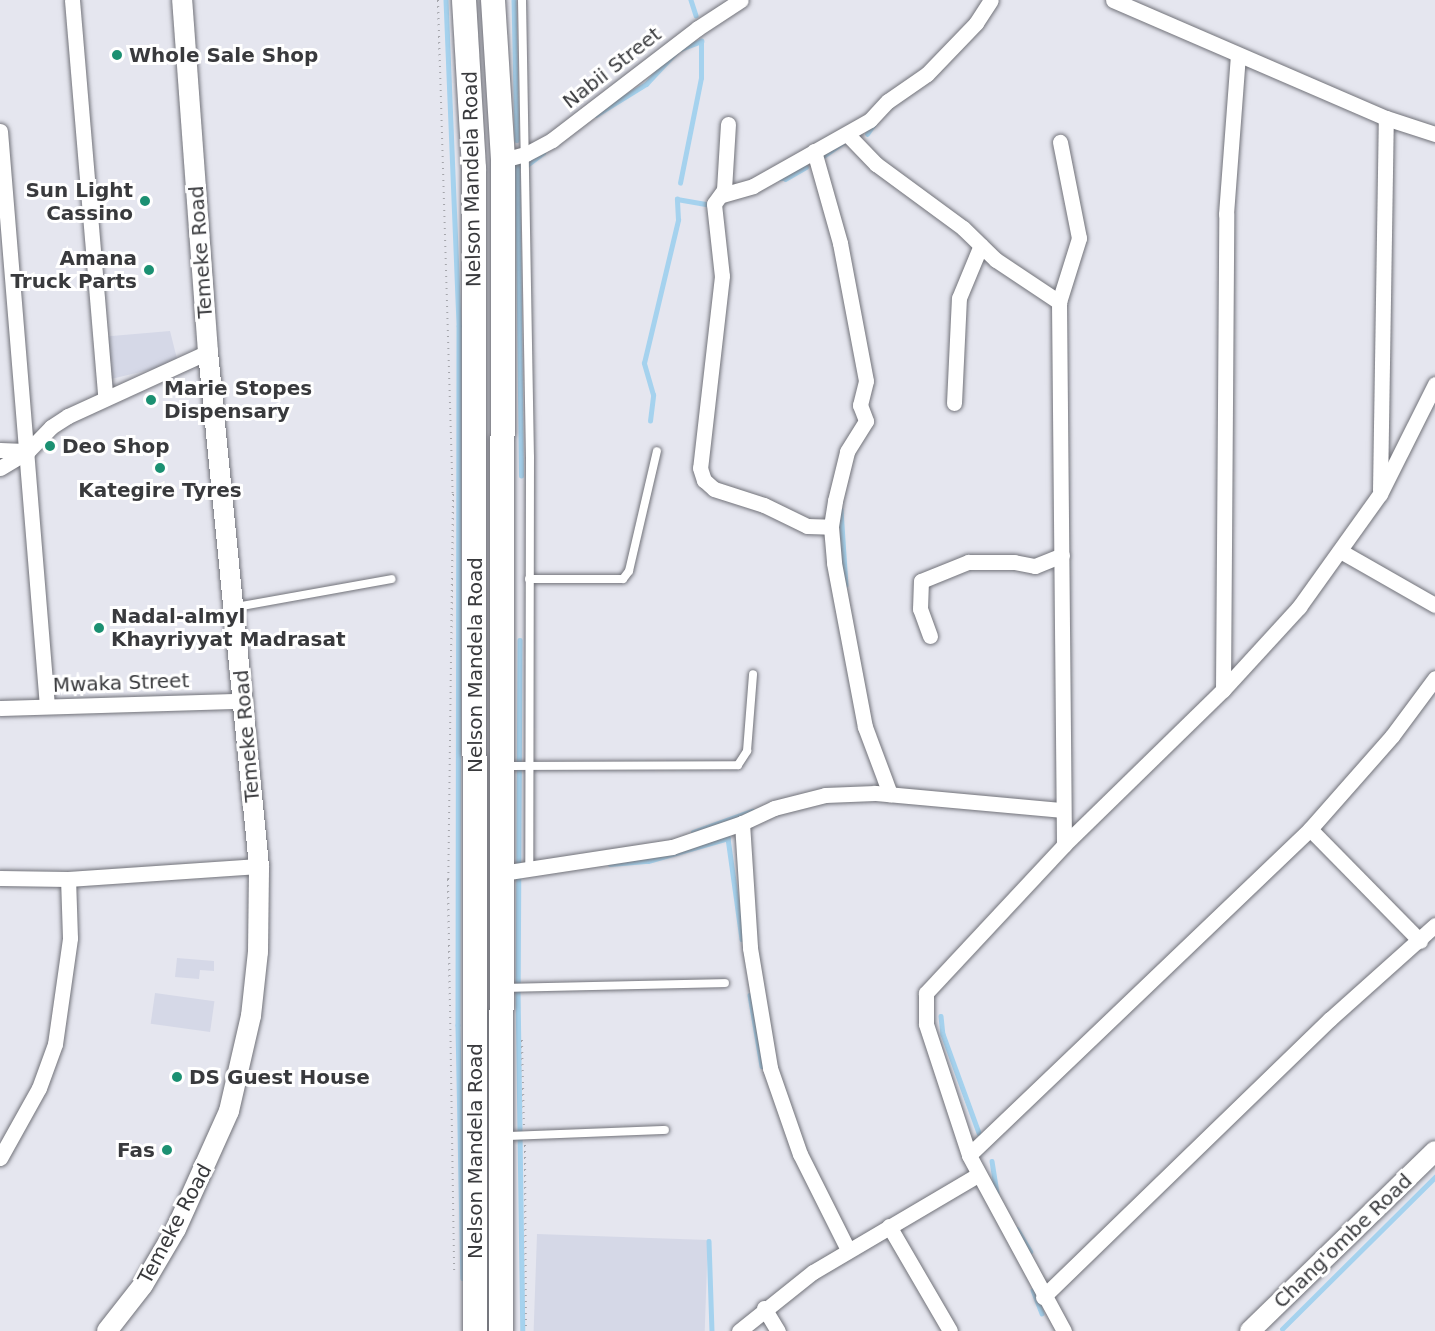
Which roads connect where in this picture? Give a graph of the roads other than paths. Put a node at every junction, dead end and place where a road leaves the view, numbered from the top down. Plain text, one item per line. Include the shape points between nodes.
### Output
1 (72, 0) edge
2 (182, 0) edge
3 (464, 0) edge
4 (493, 0) edge
5 (522, 0) edge
6 (741, 0) edge
7 (991, 0) edge
8 (1113, 0) edge
9 (1238, 55) junction
10 (1386, 118) junction
11 (728, 124) dead end
12 (0, 131) edge
13 (847, 134) junction
14 (1435, 134) edge
15 (1060, 142) dead end
16 (814, 151) junction
17 (526, 154) junction
18 (503, 160) junction
19 (722, 195) junction
20 (981, 244) junction
21 (1059, 302) junction
22 (208, 351) junction
23 (1435, 384) edge
24 (105, 396) junction
25 (954, 403) dead end
26 (0, 450) edge
27 (28, 451) junction
28 (657, 451) dead end
29 (0, 468) edge
30 (1380, 494) junction
31 (831, 527) junction
32 (1342, 552) junction
33 (1062, 555) junction
34 (391, 579) dead end
35 (529, 579) junction
36 (1435, 605) edge
37 (236, 607) junction
38 (930, 636) dead end
39 (753, 674) dead end
40 (1435, 678) edge
41 (1223, 690) junction
42 (243, 701) junction
43 (47, 706) junction
44 (0, 708) edge
45 (501, 766) junction
46 (529, 767) junction
47 (890, 794) junction
48 (1061, 810) junction
49 (742, 823) junction
50 (1310, 829) junction
51 (1064, 845) junction
52 (259, 866) junction
53 (529, 869) junction
54 (502, 873) junction
55 (0, 879) edge
56 (69, 879) junction
57 (1435, 925) edge
58 (1420, 941) junction
59 (725, 982) dead end
60 (501, 987) junction
61 (665, 1130) dead end
62 (501, 1136) junction
63 (1435, 1151) edge
64 (969, 1155) junction
65 (0, 1158) edge
66 (978, 1175) junction
67 (889, 1226) junction
68 (848, 1250) junction
69 (1043, 1297) junction
70 (764, 1308) junction
71 (107, 1331) edge
72 (475, 1331) edge
73 (501, 1331) edge
74 (739, 1331) edge
75 (778, 1331) edge
76 (950, 1331) edge
77 (1064, 1331) edge
78 (1250, 1331) edge

1 - 24 street
2 - 22 street, Temeke Road
3 - 72 main road, Nelson Mandela Road via 474,168
4 - 18 main road, Nelson Mandela Road
5 - 17 lane
6 - 17 street, Nabii Street via 681,41 573,126
7 - 13 street via 976,22 927,74
8 - 9 street
9 - 10 street
9 - 41 street via 1226,214
10 - 14 street
10 - 30 street
11 - 19 street
12 - 27 street
13 - 16 street
13 - 20 street via 888,174
15 - 21 street via 1079,238
16 - 19 street via 753,186
16 - 31 street via 840,243 866,381 860,405 866,421 847,452
17 - 18 street, Nabii Street
17 - 35 lane
18 - 45 main road, Nelson Mandela Road
19 - 31 street via 714,204 722,276 701,452 704,480 714,489 764,505 807,526
20 - 21 street via 996,260
20 - 25 street via 959,298
21 - 33 street
22 - 24 street
22 - 37 street, Temeke Road
23 - 30 street
24 - 27 street via 51,426
26 - 27 street
27 - 29 street
27 - 43 street
28 - 35 lane via 629,571 623,579
30 - 32 street
31 - 47 street via 841,604 865,727
32 - 36 street
32 - 41 street via 1263,649
33 - 38 street via 1035,566 968,562 921,581 920,609
33 - 48 street
34 - 37 lane
35 - 46 lane
37 - 42 street, Temeke Road
39 - 46 lane via 747,751 738,765
40 - 50 street via 1392,736
41 - 51 street
42 - 43 street, Mwaka Street
42 - 52 street, Temeke Road
43 - 44 street, Mwaka Street
45 - 46 lane
45 - 54 main road, Nelson Mandela Road
46 - 53 lane
47 - 48 street
47 - 49 street via 811,797
48 - 51 street
49 - 53 street via 652,851
49 - 68 street via 750,948 770,1068 800,1154
50 - 58 street
50 - 64 street
51 - 64 street via 926,993 926,1024
52 - 56 street
52 - 71 street, Temeke Road via 255,984 229,1112 176,1229 143,1285
53 - 54 street
54 - 60 main road, Nelson Mandela Road
55 - 56 street
56 - 65 street via 70,938 55,1044 39,1088
57 - 58 street
58 - 69 street via 1330,1020
59 - 60 lane
60 - 62 main road, Nelson Mandela Road
61 - 62 lane
62 - 73 main road, Nelson Mandela Road
63 - 78 street, Chang'ombe Road
64 - 66 street
66 - 67 street
66 - 69 street
67 - 68 street
67 - 76 street
68 - 70 street
69 - 77 street
70 - 74 street
70 - 75 street

